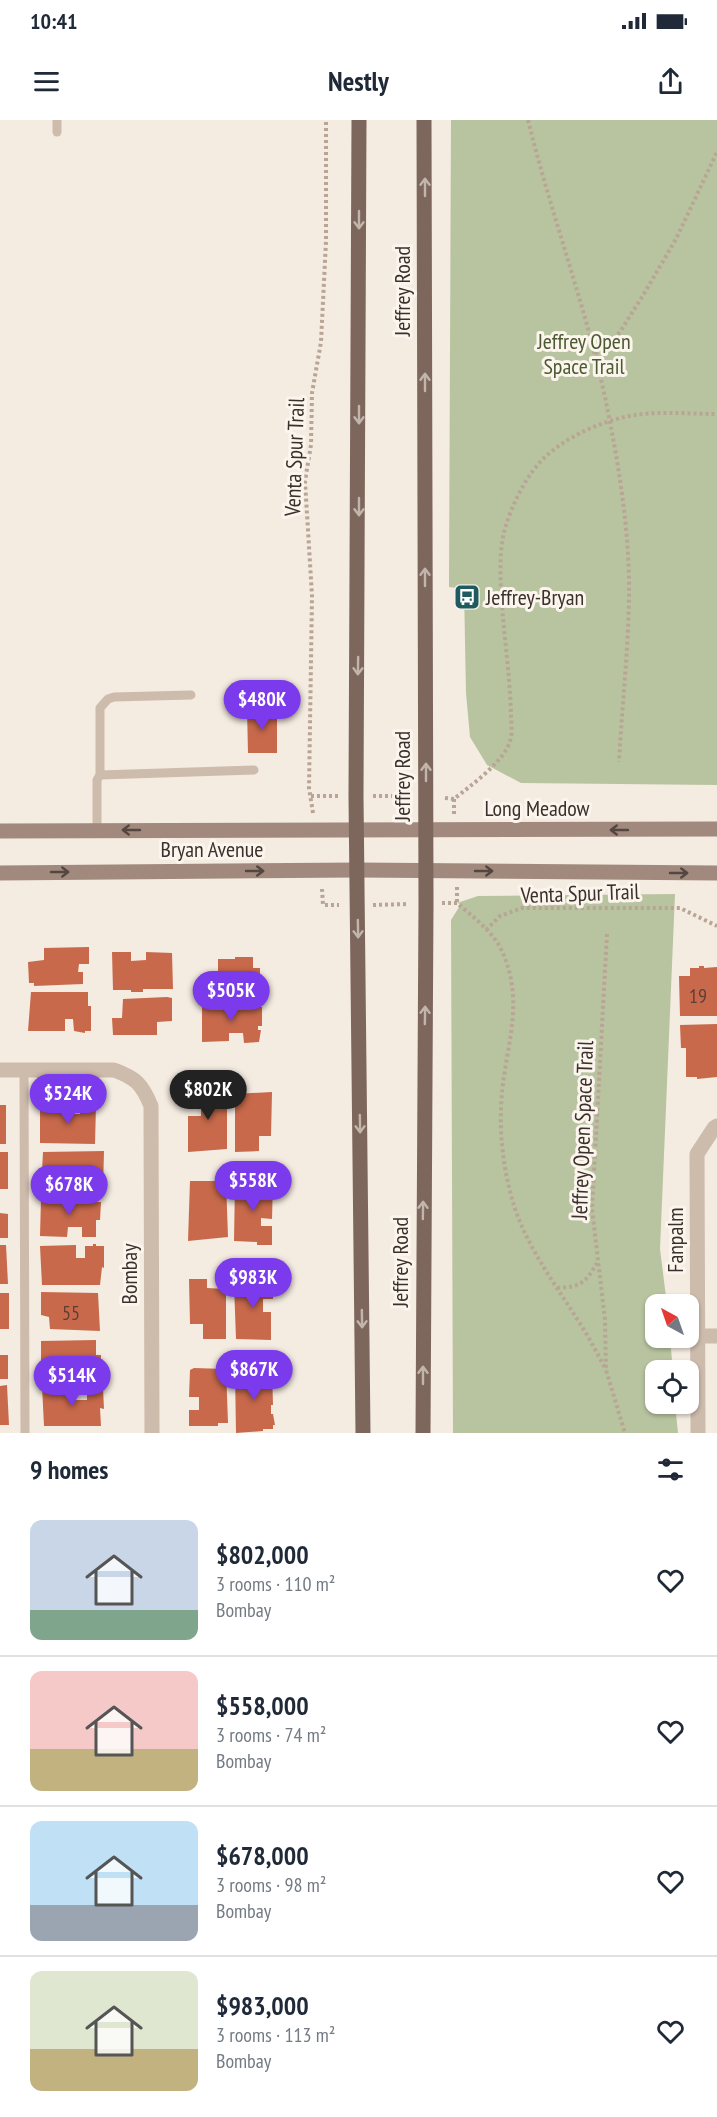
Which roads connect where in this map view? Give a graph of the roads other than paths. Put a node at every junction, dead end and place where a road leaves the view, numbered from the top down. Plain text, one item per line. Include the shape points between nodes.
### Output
1 (57, 120) edge
2 (359, 120) edge
3 (424, 120) edge
4 (57, 132) dead end
5 (191, 695) dead end
6 (254, 770) dead end
7 (100, 775) junction
8 (717, 829) edge
9 (358, 830) junction
10 (424, 830) junction
11 (0, 831) edge
12 (97, 831) junction
13 (358, 870) junction
14 (425, 871) junction
15 (0, 873) edge
16 (717, 873) edge
17 (0, 1070) edge
18 (24, 1071) junction
19 (717, 1126) edge
20 (698, 1294) edge
21 (699, 1336) edge
22 (717, 1336) edge
23 (698, 1348) edge
24 (26, 1433) edge
25 (152, 1433) edge
26 (363, 1433) edge
27 (423, 1433) edge
28 (698, 1433) edge

1 - 4 lane
2 -> 9 main road, Jeffrey Road
10 -> 3 main road, Jeffrey Road
5 - 7 lane via 114,697 103,703
6 - 7 lane
7 - 12 lane
8 -> 10 main road, Long Meadow
9 - 10 main road, Long Meadow
9 -> 12 main road, Bryan Avenue
9 - 13 main road, Jeffrey Road
10 - 14 main road, Jeffrey Road
11 - 12 main road, Bryan Avenue
13 - 14 main road, Bryan Avenue
15 -> 13 main road, Bryan Avenue
13 -> 26 main road, Jeffrey Road
14 -> 16 main road
27 -> 14 main road, Jeffrey Road
17 - 18 street
18 - 24 lane
18 - 25 street, Bombay via 114,1070 139,1083 151,1106
19 - 20 street, Fanpalm via 697,1154
21 - 22 street
23 - 28 street, Fanpalm

